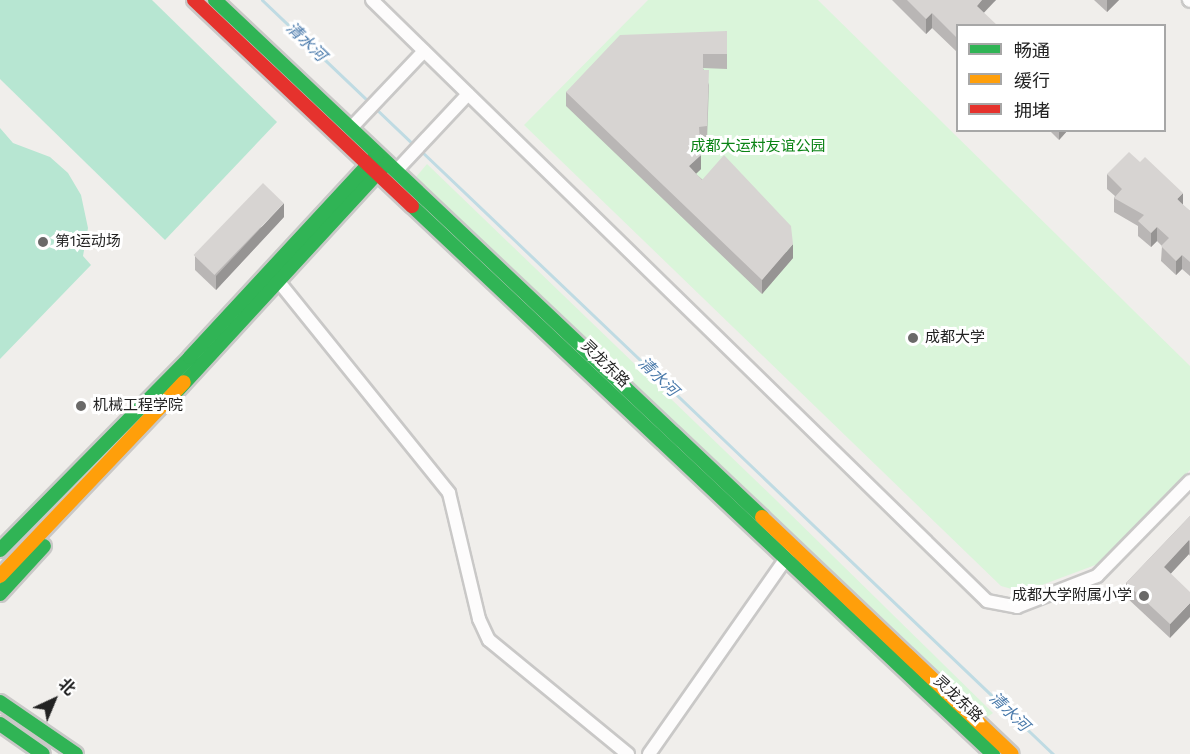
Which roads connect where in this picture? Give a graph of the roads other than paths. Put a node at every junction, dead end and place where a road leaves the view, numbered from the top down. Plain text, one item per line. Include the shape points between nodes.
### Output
1 (194, 0) edge
2 (215, 0) edge
3 (372, 0) edge
4 (424, 51) junction
5 (468, 94) junction
6 (351, 128) junction
7 (382, 164) junction
8 (279, 282) junction
9 (184, 382) junction
10 (1190, 481) edge
11 (794, 547) junction
12 (0, 550) edge
13 (785, 559) junction
14 (0, 576) edge
15 (0, 594) edge
16 (0, 702) edge
17 (0, 724) edge
18 (43, 754) edge
19 (75, 754) edge
20 (628, 754) edge
21 (649, 754) edge
22 (993, 754) edge
23 (1012, 754) edge

1 - 7 main road, 灵龙东路
2 - 6 main road, 灵龙东路
3 - 4 street
4 - 5 street
4 - 6 street
5 - 7 street via 407,159
5 - 10 street via 987,601 1017,607 1097,576
6 - 7 main road, 灵龙东路
7 - 8 main road
7 - 11 main road, 灵龙东路
7 - 12 main road
7 - 13 main road, 灵龙东路
8 - 9 main road
8 - 20 street via 449,493 478,619 489,640
9 - 14 main road
9 - 15 main road
11 - 13 street
11 - 23 main road, 灵龙东路
13 - 21 street
13 - 22 main road, 灵龙东路
16 - 19 main road
17 - 18 main road

